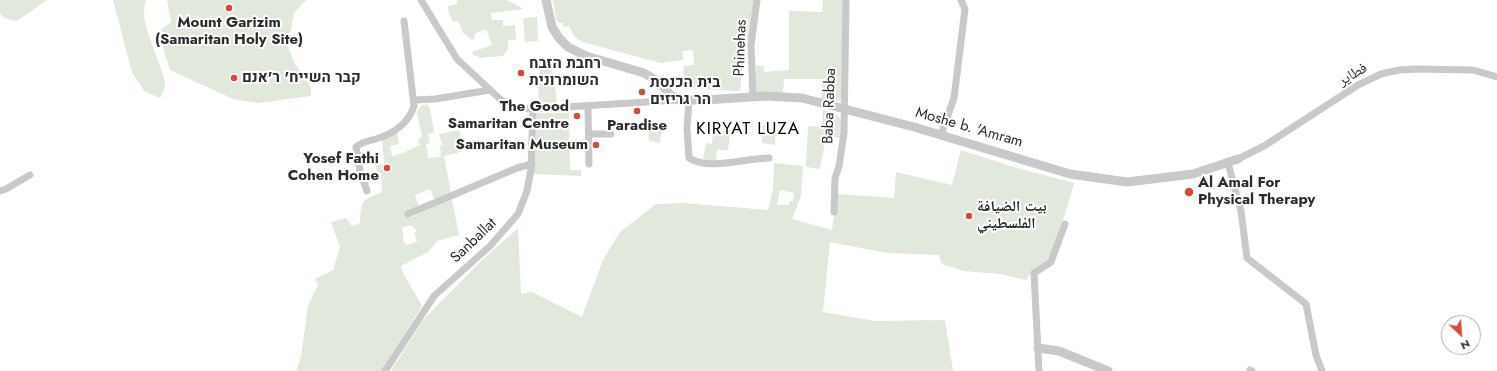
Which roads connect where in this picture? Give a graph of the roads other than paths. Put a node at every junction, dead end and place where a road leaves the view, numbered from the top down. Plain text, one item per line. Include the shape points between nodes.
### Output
1 (420, 0) edge
2 (546, 0) edge
3 (757, 0) edge
4 (846, 0) edge
5 (961, 0) edge
6 (404, 21) dead end
7 (1497, 70) edge
8 (1489, 74) junction
9 (1497, 77) edge
10 (490, 90) junction
11 (753, 96) junction
12 (414, 100) junction
13 (679, 100) junction
14 (689, 101) junction
15 (588, 107) junction
16 (533, 109) junction
17 (845, 110) junction
18 (589, 134) junction
19 (611, 134) dead end
20 (941, 135) junction
21 (769, 158) dead end
22 (1238, 159) joint
23 (1228, 163) junction
24 (532, 164) junction
25 (589, 164) dead end
26 (30, 175) dead end
27 (0, 191) edge
28 (367, 191) dead end
29 (834, 212) dead end
30 (408, 214) dead end
31 (1065, 224) dead end
32 (1038, 348) junction
33 (385, 371) edge
34 (1040, 371) edge
35 (1108, 371) edge
36 (1322, 371) edge

1 - 10 street via 457,59
2 - 13 street via 554,30 568,47 590,57 644,73 659,82 670,95
3 - 11 street, Phinehas via 751,45
4 - 17 street, Baba Rabba
5 - 20 street via 965,9 957,81 952,107
6 - 12 street
7 - 8 street
8 - 9 street, فطاير
8 - 22 street, فطاير via 1467,70 1417,69 1382,74 1358,84 1264,146
10 - 12 street
10 - 16 street via 512,106
11 - 14 street, Moshe b. 'Amram
11 - 17 street, Moshe b. 'Amram via 798,97
12 - 28 street via 411,116 401,126 356,147
13 - 14 street, Moshe b. 'Amram
13 - 15 street
14 - 21 street via 689,158 700,162 737,163 755,158
15 - 16 street
15 - 18 street
16 - 24 street, Sanballat
17 - 20 street, Moshe b. 'Amram
17 - 29 street, Baba Rabba via 841,155 835,178
18 - 19 street
18 - 25 street
20 - 23 street, Moshe b. 'Amram via 1070,174 1127,182 1193,174
22 - 23 street, Moshe b. 'Amram
23 - 36 street via 1241,211 1247,258 1306,304 1316,355
24 - 30 street
24 - 33 street, Sanballat via 527,191 518,214 490,246 434,296
26 - 27 street
31 - 32 street via 1051,262 1034,273
32 - 34 street
32 - 35 street via 1059,351

